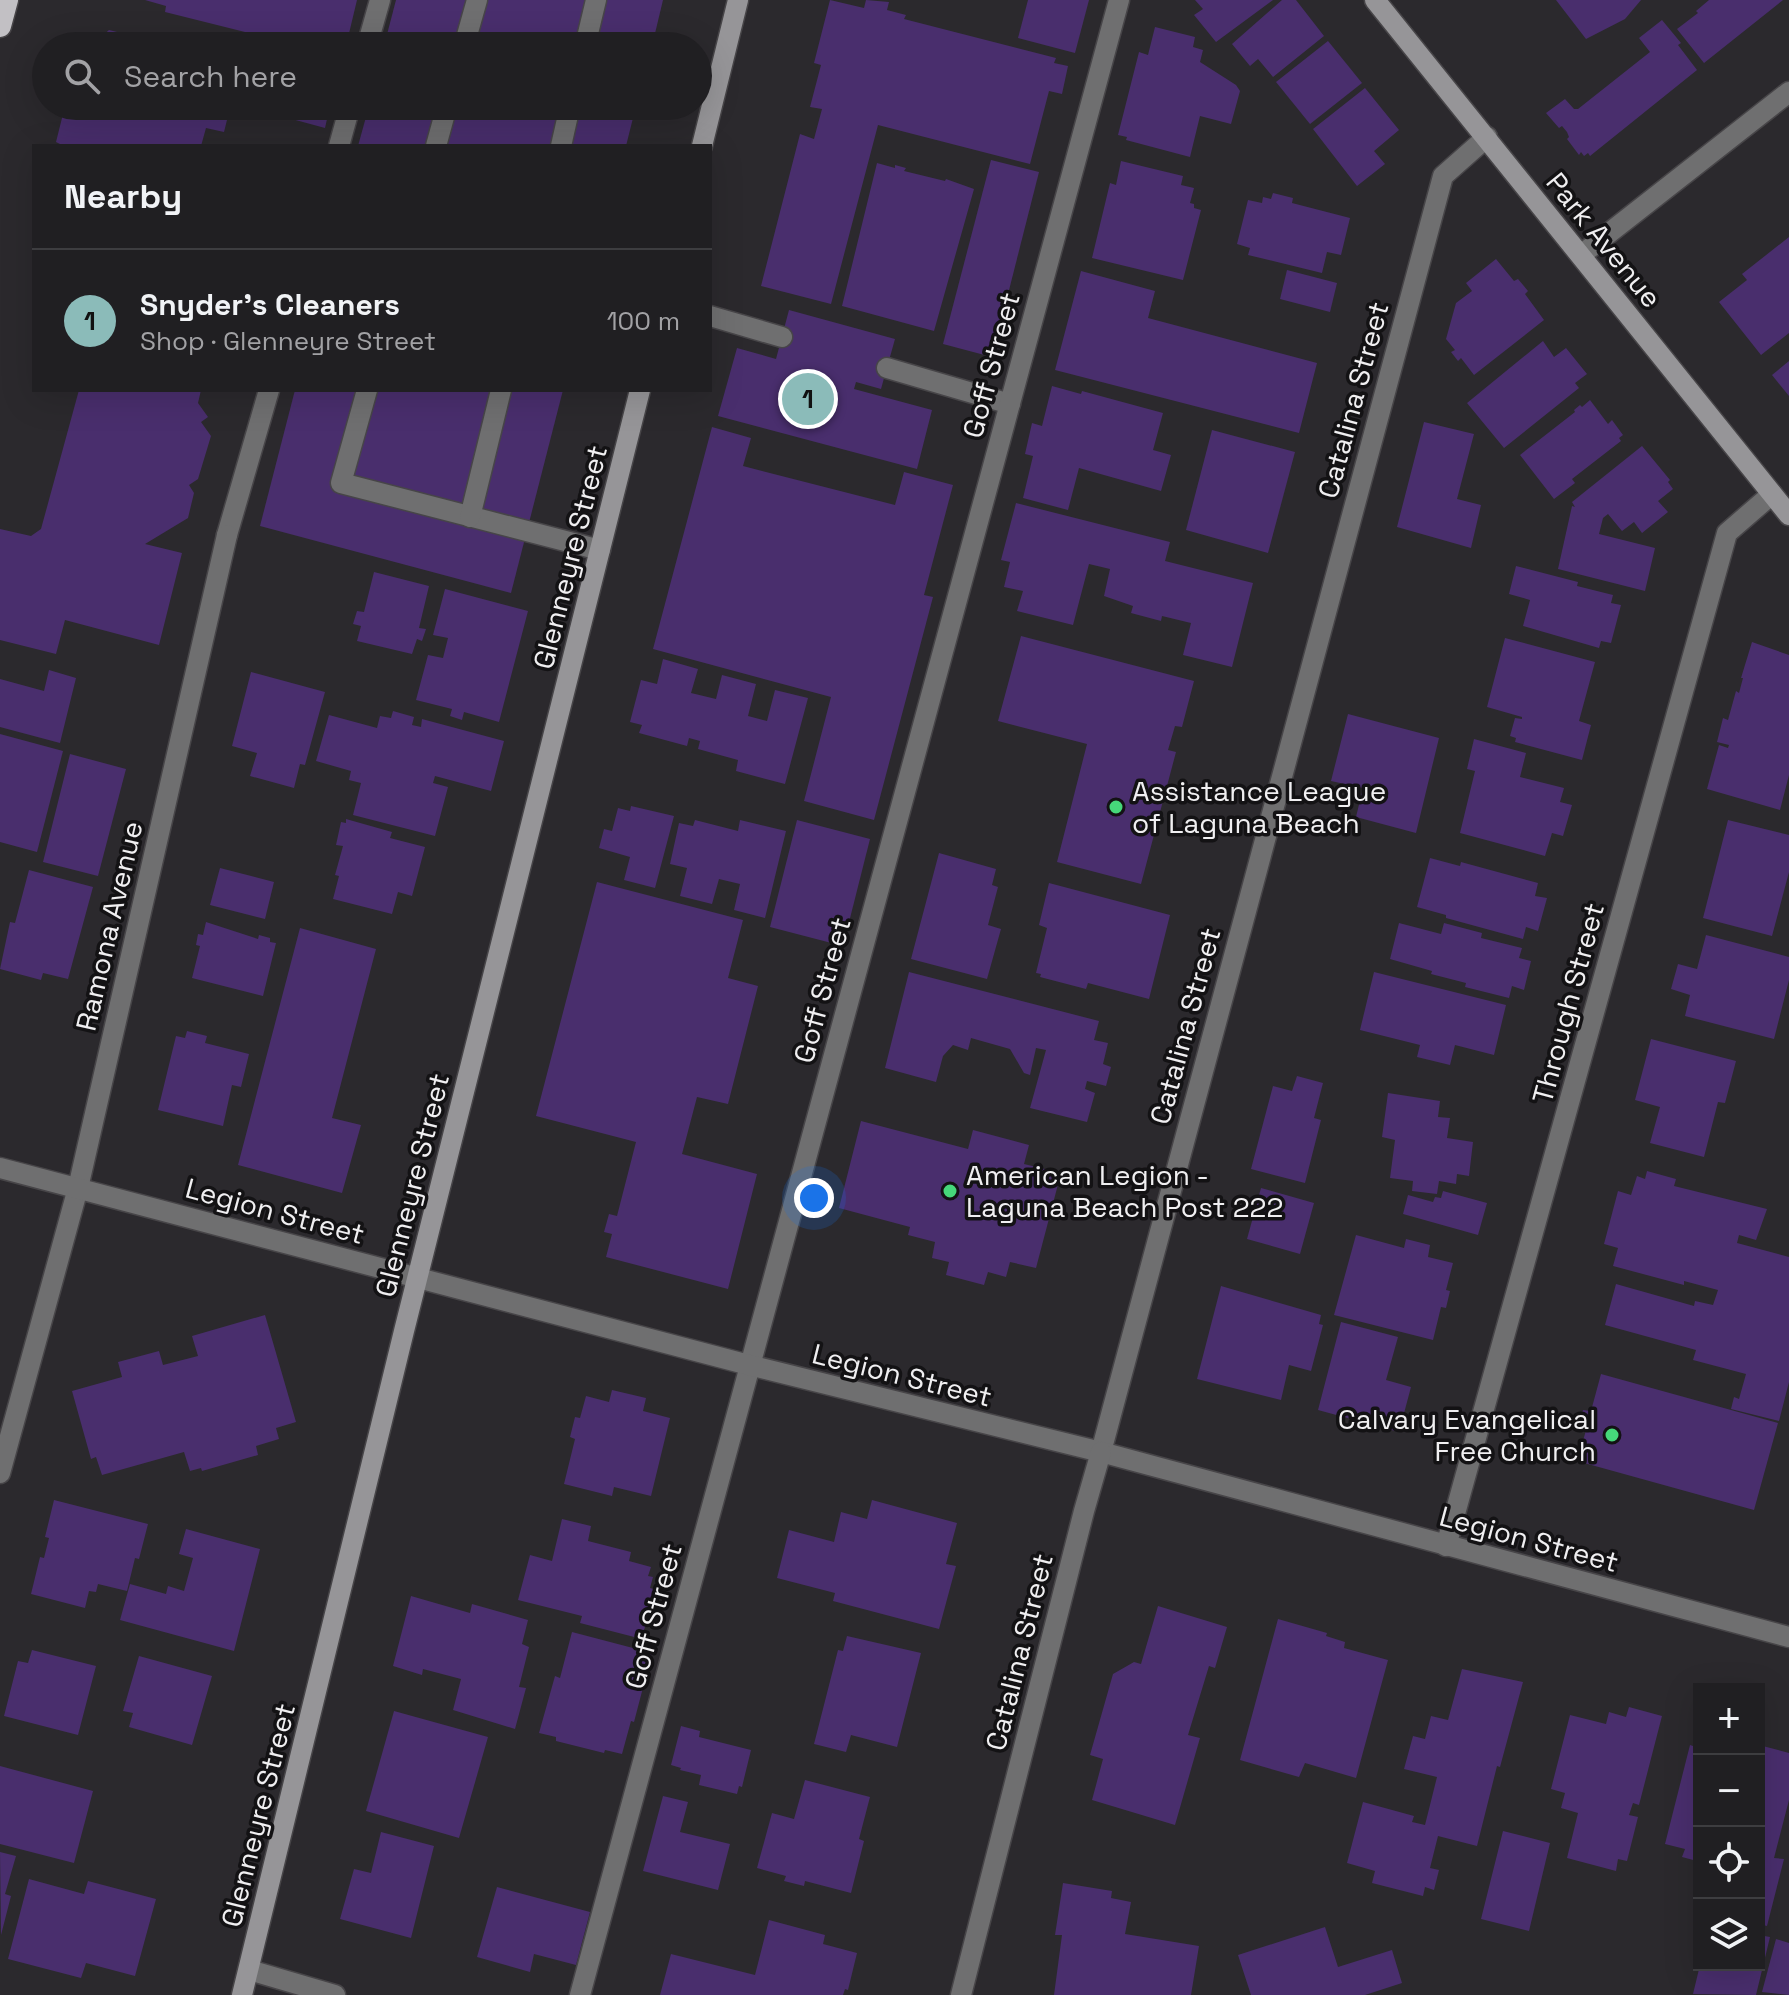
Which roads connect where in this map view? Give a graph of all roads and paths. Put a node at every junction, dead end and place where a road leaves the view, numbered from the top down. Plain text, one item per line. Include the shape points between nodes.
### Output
1 (7, 0) edge
2 (380, 0) edge
3 (477, 0) edge
4 (596, 0) edge
5 (738, 0) edge
6 (1119, 0) edge
7 (1375, 0) edge
8 (0, 26) edge
9 (371, 32) edge
10 (468, 32) edge
11 (588, 32) edge
12 (1789, 92) edge
13 (712, 105) edge
14 (346, 120) edge
15 (443, 120) edge
16 (567, 120) edge
17 (708, 120) edge
18 (1487, 137) junction
19 (340, 144) edge
20 (437, 144) edge
21 (561, 144) edge
22 (702, 144) edge
23 (1581, 255) junction
24 (712, 317) edge
25 (782, 337) dead end
26 (887, 368) dead end
27 (268, 392) edge
28 (366, 392) edge
29 (501, 392) edge
30 (640, 392) edge
31 (1010, 404) junction
32 (1772, 494) junction
33 (1789, 515) edge
34 (470, 517) junction
35 (600, 550) junction
36 (0, 1168) edge
37 (78, 1188) junction
38 (418, 1278) junction
39 (749, 1365) junction
40 (1101, 1452) junction
41 (0, 1473) edge
42 (1446, 1546) junction
43 (1789, 1637) edge
44 (249, 1970) junction
45 (242, 1995) edge
46 (335, 1995) edge
47 (580, 1995) edge
48 (961, 1995) edge

1 - 8 highway
2 - 9 street
3 - 10 street
4 - 11 street
5 - 13 main road
6 - 31 street, Goff Street
7 - 18 main road, Park Avenue
12 - 23 street
14 - 19 street
15 - 20 street
16 - 21 street
17 - 22 main road
18 - 23 main road, Park Avenue
18 - 40 street, Catalina Street via 1443,176
23 - 32 main road, Park Avenue
24 - 25 street
26 - 31 street
27 - 37 street, Ramona Avenue via 227,535
28 - 34 street via 341,483
29 - 34 street
30 - 35 main road, Glenneyre Street
31 - 39 street, Goff Street
32 - 33 main road, Park Avenue
32 - 42 street, Through Street via 1727,533
34 - 35 street
35 - 38 main road, Glenneyre Street
36 - 37 street, Legion Street
37 - 38 street, Legion Street
37 - 41 street, Ramona Avenue
38 - 39 street, Legion Street
38 - 44 main road, Glenneyre Street
39 - 40 street, Legion Street
39 - 47 street, Goff Street
40 - 42 street, Legion Street
40 - 48 street, Catalina Street
42 - 43 street, Legion Street
44 - 45 main road, Glenneyre Street
44 - 46 street

